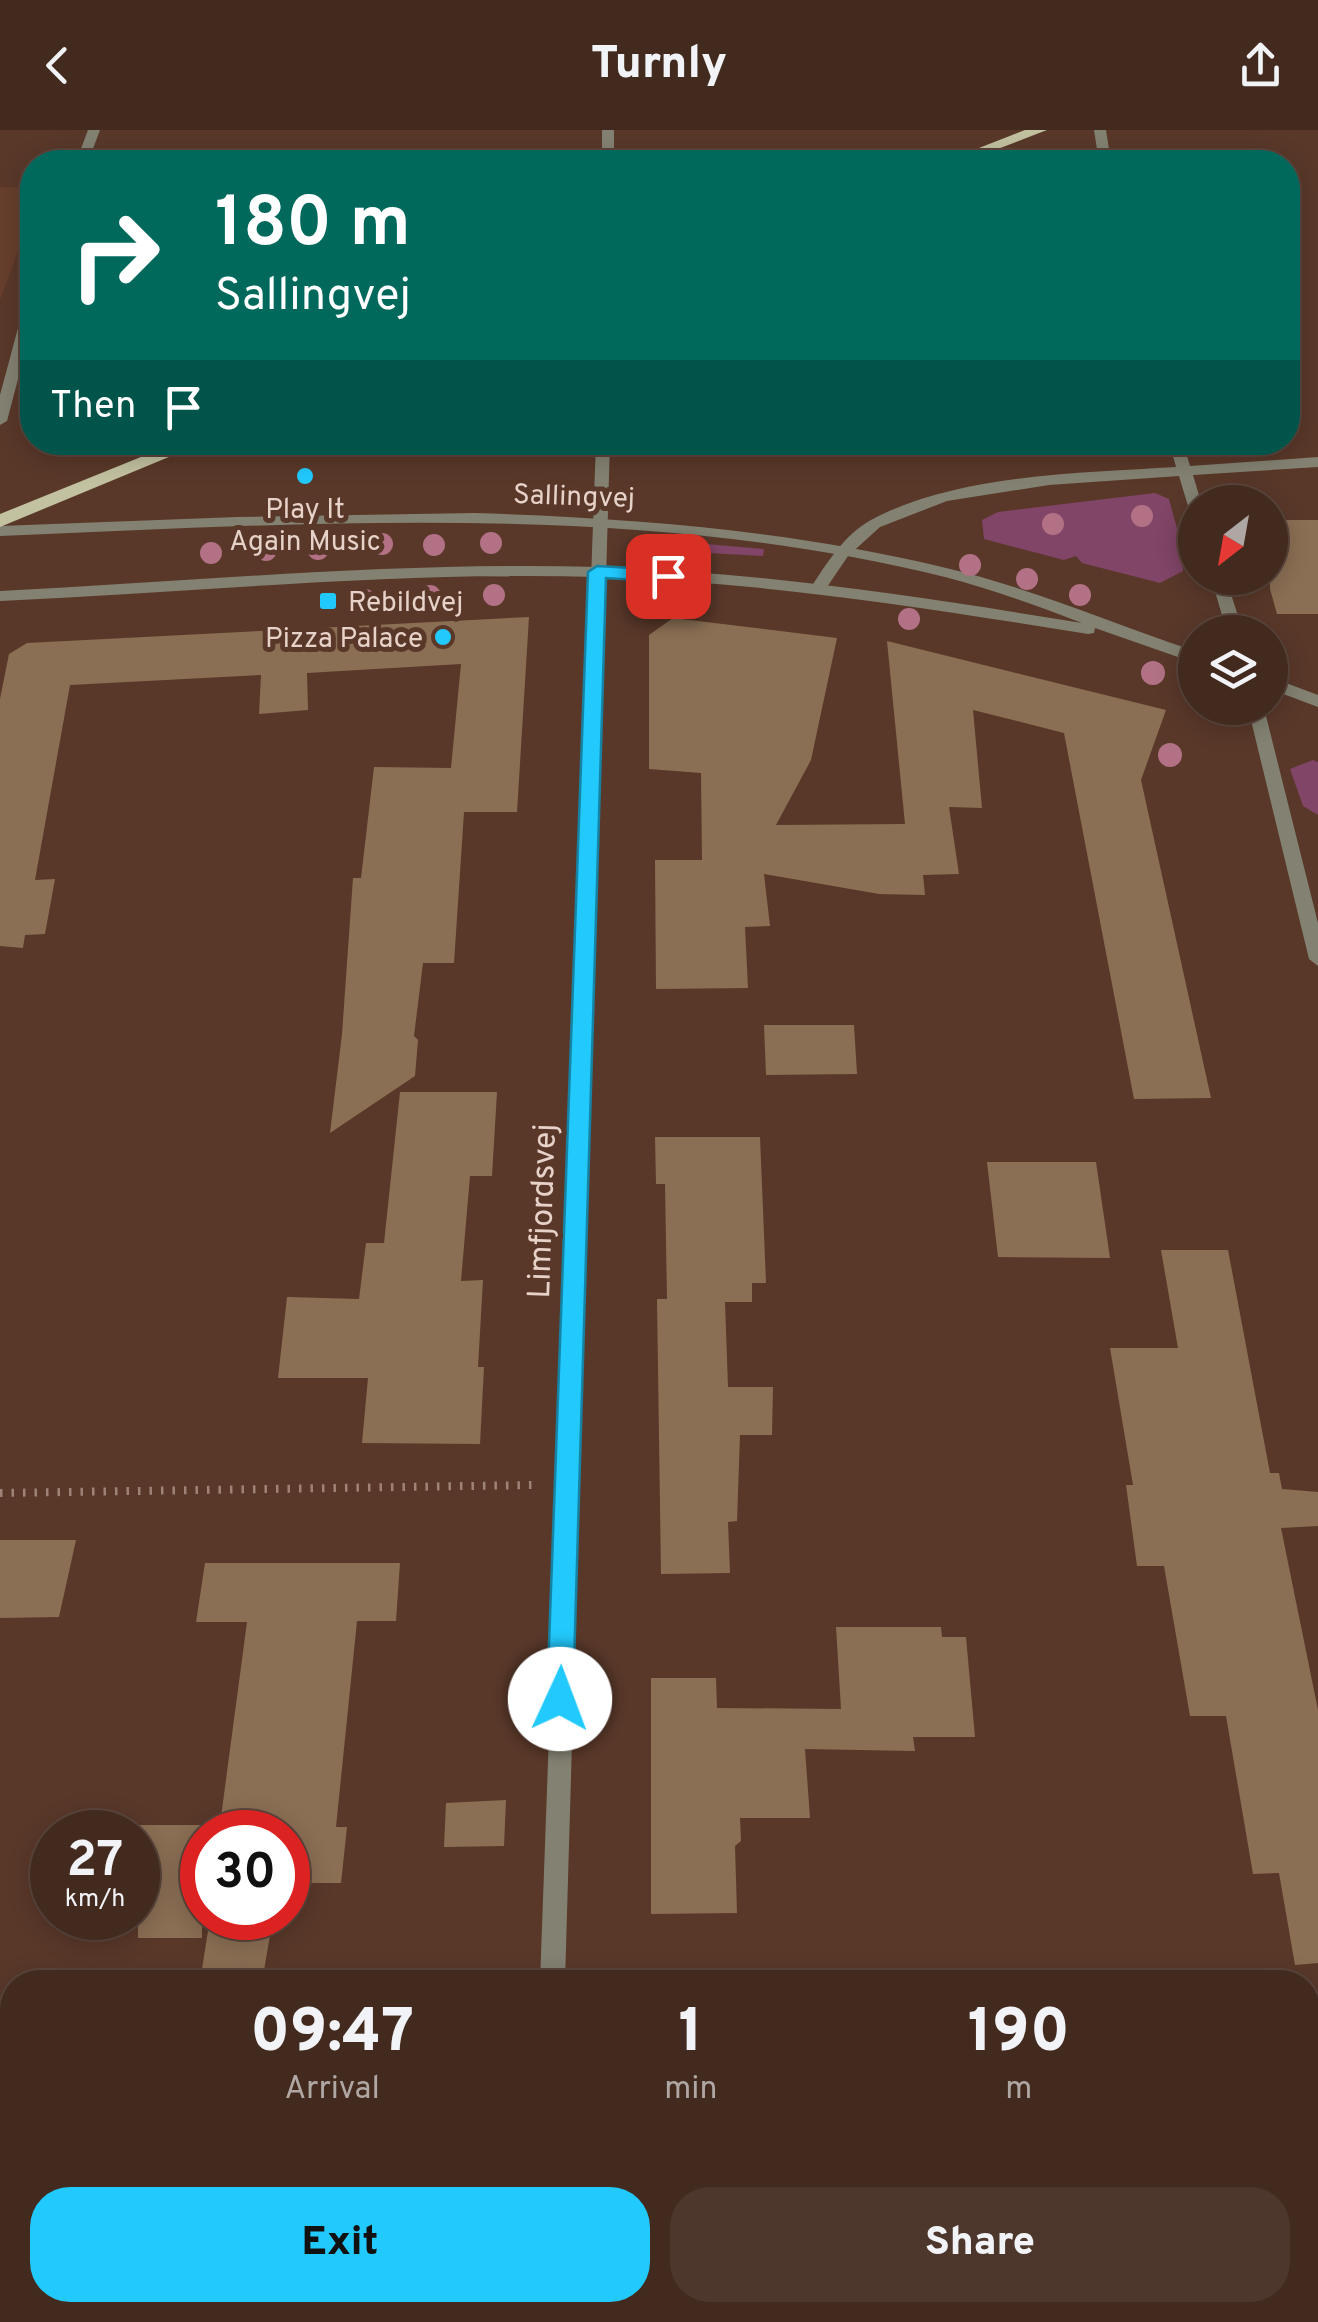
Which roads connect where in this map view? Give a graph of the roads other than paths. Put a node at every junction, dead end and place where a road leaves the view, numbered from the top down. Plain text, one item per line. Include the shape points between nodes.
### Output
1 (1039, 130) edge
2 (984, 150) edge
3 (20, 327) edge
4 (0, 421) edge
5 (164, 455) edge
6 (604, 455) edge
7 (1180, 455) edge
8 (1318, 462) edge
9 (1184, 469) junction
10 (1189, 485) edge
11 (602, 520) junction
12 (0, 521) edge
13 (0, 531) edge
14 (842, 552) junction
15 (597, 572) junction
16 (818, 589) junction
17 (0, 596) edge
18 (1132, 636) junction
19 (1178, 651) edge
20 (1288, 690) edge
21 (1318, 702) edge
22 (1260, 725) edge
23 (1318, 960) edge
24 (552, 1970) edge

1 - 2 main road
3 - 4 street
5 - 12 main road
6 - 11 street, Limfjordsvej
7 - 9 street
8 - 9 street
9 - 10 street
9 - 14 street via 944,497 875,524
11 - 13 street, Sallingvej via 433,518
11 - 14 street, Sallingvej
11 - 15 street, Limfjordsvej
14 - 16 street
14 - 18 street, Sallingvej via 1028,596
15 - 16 street, Sallingvej
15 - 17 street, Sallingvej via 269,578
15 - 24 street, Limfjordsvej
16 - 18 street, Sallingvej
18 - 19 street, Sallingvej
20 - 21 street
22 - 23 street

